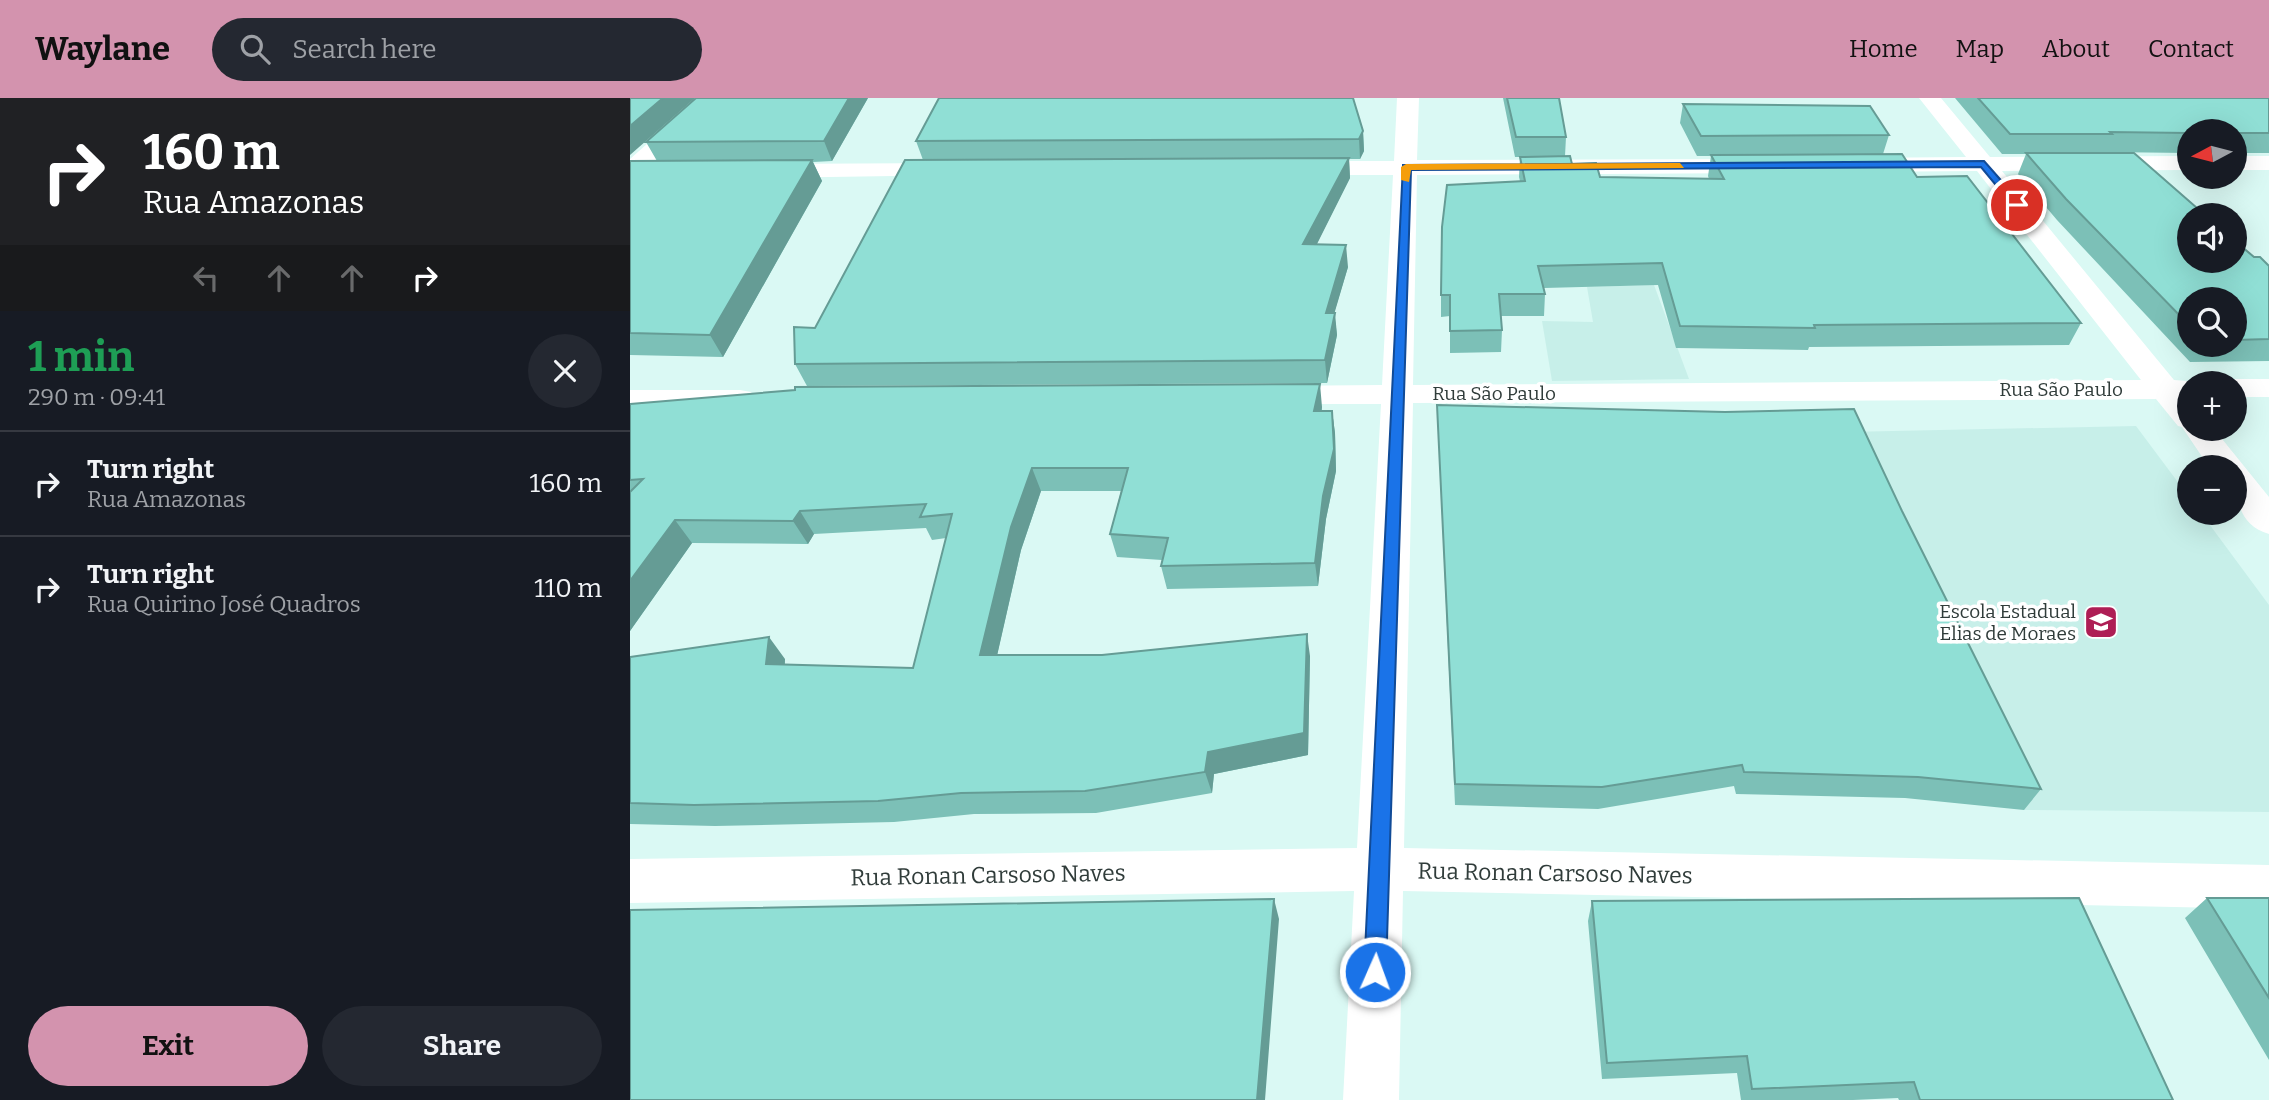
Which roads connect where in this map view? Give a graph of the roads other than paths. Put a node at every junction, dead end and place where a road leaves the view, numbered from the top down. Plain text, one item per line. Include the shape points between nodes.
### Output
1 (711, 98) edge
2 (1408, 98) edge
3 (1930, 98) edge
4 (2177, 163) edge
5 (2247, 163) edge
6 (2269, 163) edge
7 (1984, 164) junction
8 (1778, 165) edge
9 (1833, 165) edge
10 (1406, 167) junction
11 (1282, 168) edge
12 (976, 170) edge
13 (630, 171) edge
14 (741, 171) edge
15 (658, 172) edge
16 (2177, 388) edge
17 (2247, 388) edge
18 (2269, 388) edge
19 (2177, 389) edge
20 (1398, 394) junction
21 (1245, 395) edge
22 (770, 398) edge
23 (630, 399) edge
24 (2206, 441) edge
25 (2218, 455) edge
26 (2247, 493) edge
27 (2269, 522) edge
28 (1378, 869) junction
29 (630, 881) edge
30 (2269, 887) edge
31 (1371, 1100) edge

1 - 13 street
2 - 10 street
3 - 7 street
4 - 7 street
5 - 6 street
7 - 9 street
7 - 16 street
8 - 10 street
10 - 11 street
10 - 20 street
12 - 14 street
13 - 15 street
17 - 18 street
19 - 20 street, Rua São Paulo
20 - 21 street, Rua São Paulo
20 - 28 street
22 - 23 street
24 - 25 street
26 - 27 street
28 - 29 street, Rua Ronan Carsoso Naves
28 - 30 street, Rua Ronan Carsoso Naves
28 - 31 street

